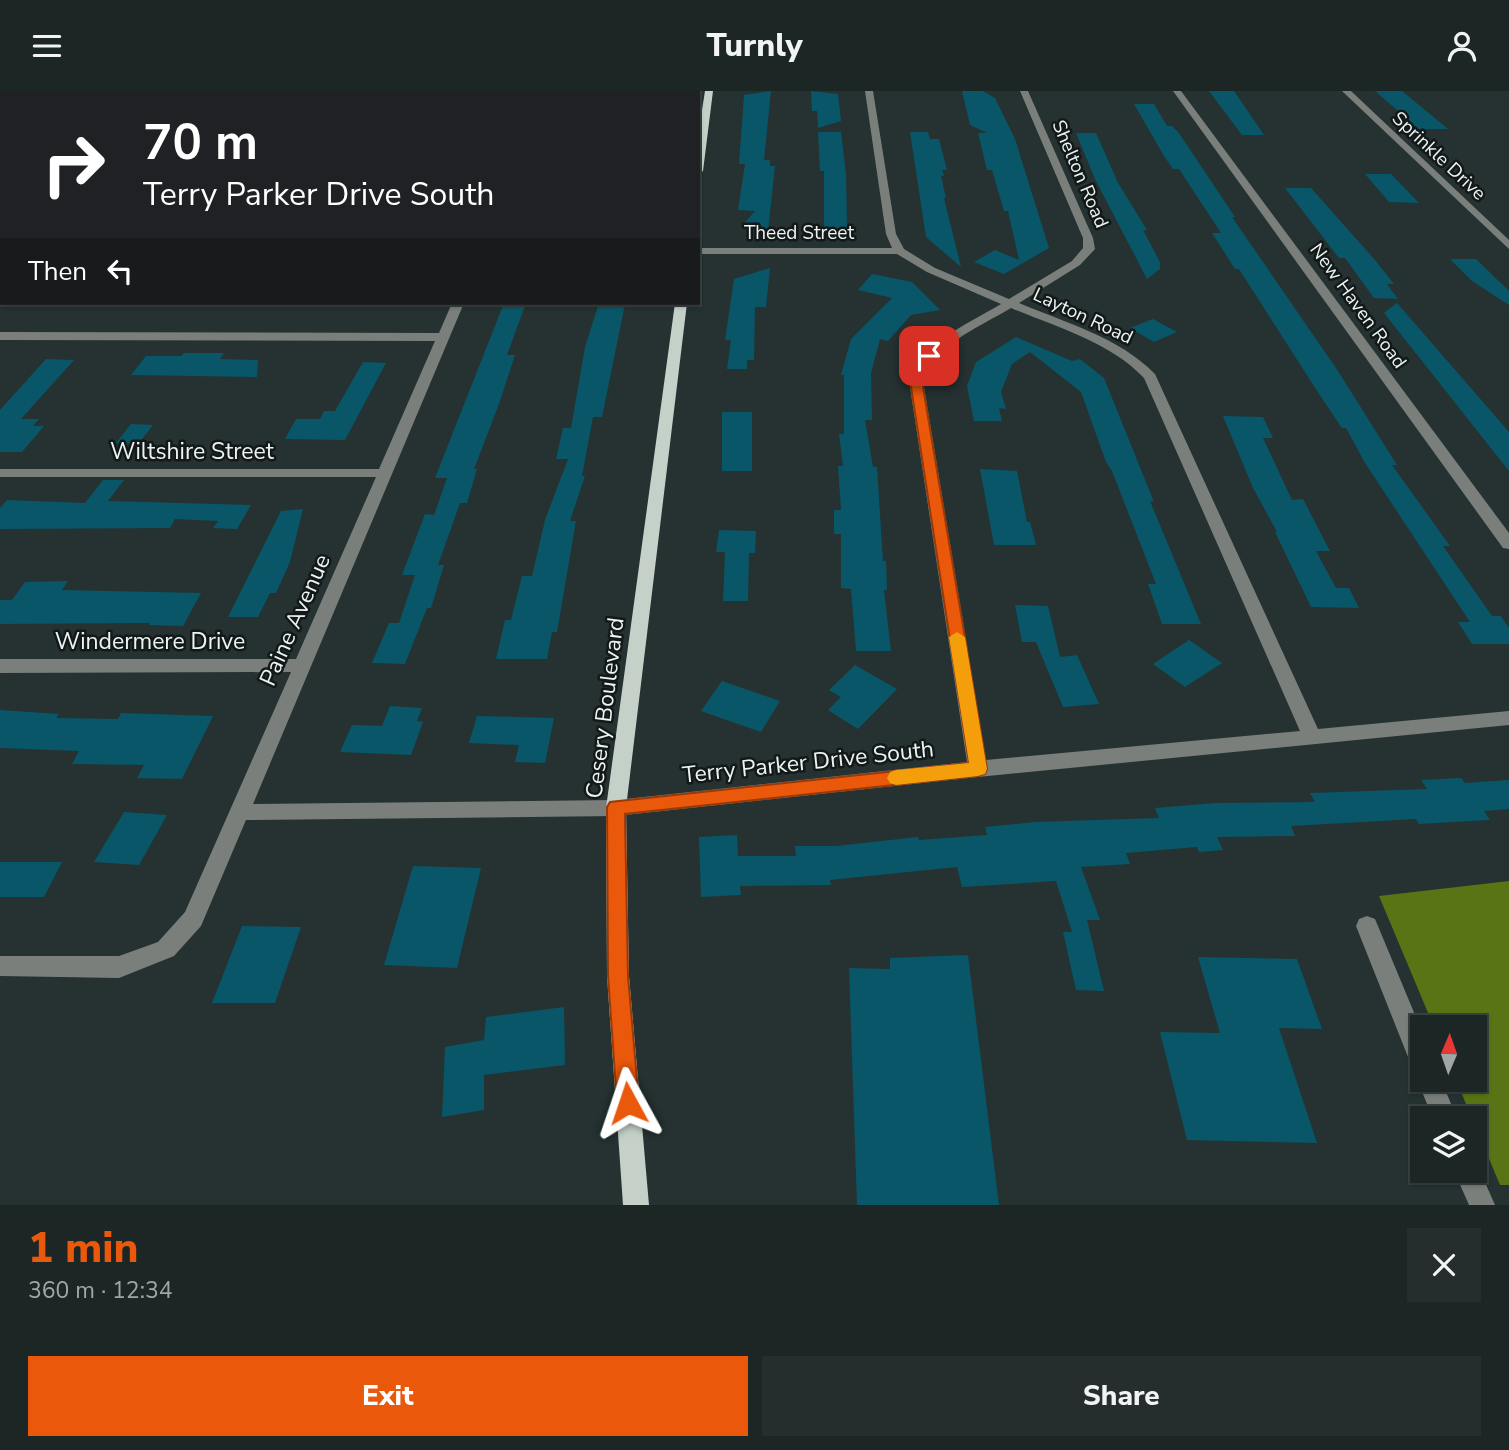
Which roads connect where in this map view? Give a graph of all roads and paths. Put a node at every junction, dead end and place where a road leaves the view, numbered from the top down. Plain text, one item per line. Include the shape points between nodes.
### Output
1 (709, 91) edge
2 (869, 91) edge
3 (1024, 91) edge
4 (1177, 91) edge
5 (1346, 91) edge
6 (700, 156) edge
7 (1509, 246) edge
8 (700, 251) edge
9 (899, 251) junction
10 (1011, 304) junction
11 (457, 305) edge
12 (681, 305) edge
13 (0, 337) edge
14 (443, 337) junction
15 (0, 473) edge
16 (384, 473) junction
17 (1509, 544) edge
18 (300, 665) junction
19 (0, 666) edge
20 (1509, 717) edge
21 (1312, 738) junction
22 (978, 769) junction
23 (616, 807) junction
24 (237, 812) junction
25 (1367, 926) dead end
26 (0, 966) edge
27 (1410, 1032) edge
28 (1472, 1183) edge
29 (636, 1205) edge
30 (1482, 1205) edge

1 - 6 main road
2 - 9 street via 891,234
3 - 10 street, Shelton Road via 1089,249 1076,263
4 - 17 street, New Haven Road
5 - 7 street, Sprinkle Drive
8 - 9 street, Theed Street
9 - 10 street, Layton Road
10 - 21 street, Layton Road via 1113,347 1150,377
10 - 22 street, Shelton Road via 935,351 919,372 917,387
11 - 14 street, Paine Avenue
12 - 23 main road, Cesery Boulevard
13 - 14 street
14 - 16 street, Paine Avenue
15 - 16 street, Wiltshire Street
16 - 18 street, Paine Avenue
18 - 19 street, Windermere Drive
18 - 24 street, Paine Avenue
20 - 21 street, Terry Parker Drive South
21 - 22 street, Terry Parker Drive South
22 - 23 street, Terry Parker Drive South
23 - 24 street, Terry Parker Drive South
23 - 29 main road, Cesery Boulevard via 618,976
24 - 26 street, Paine Avenue via 193,919 166,949 118,967
25 - 27 street
28 - 30 street

